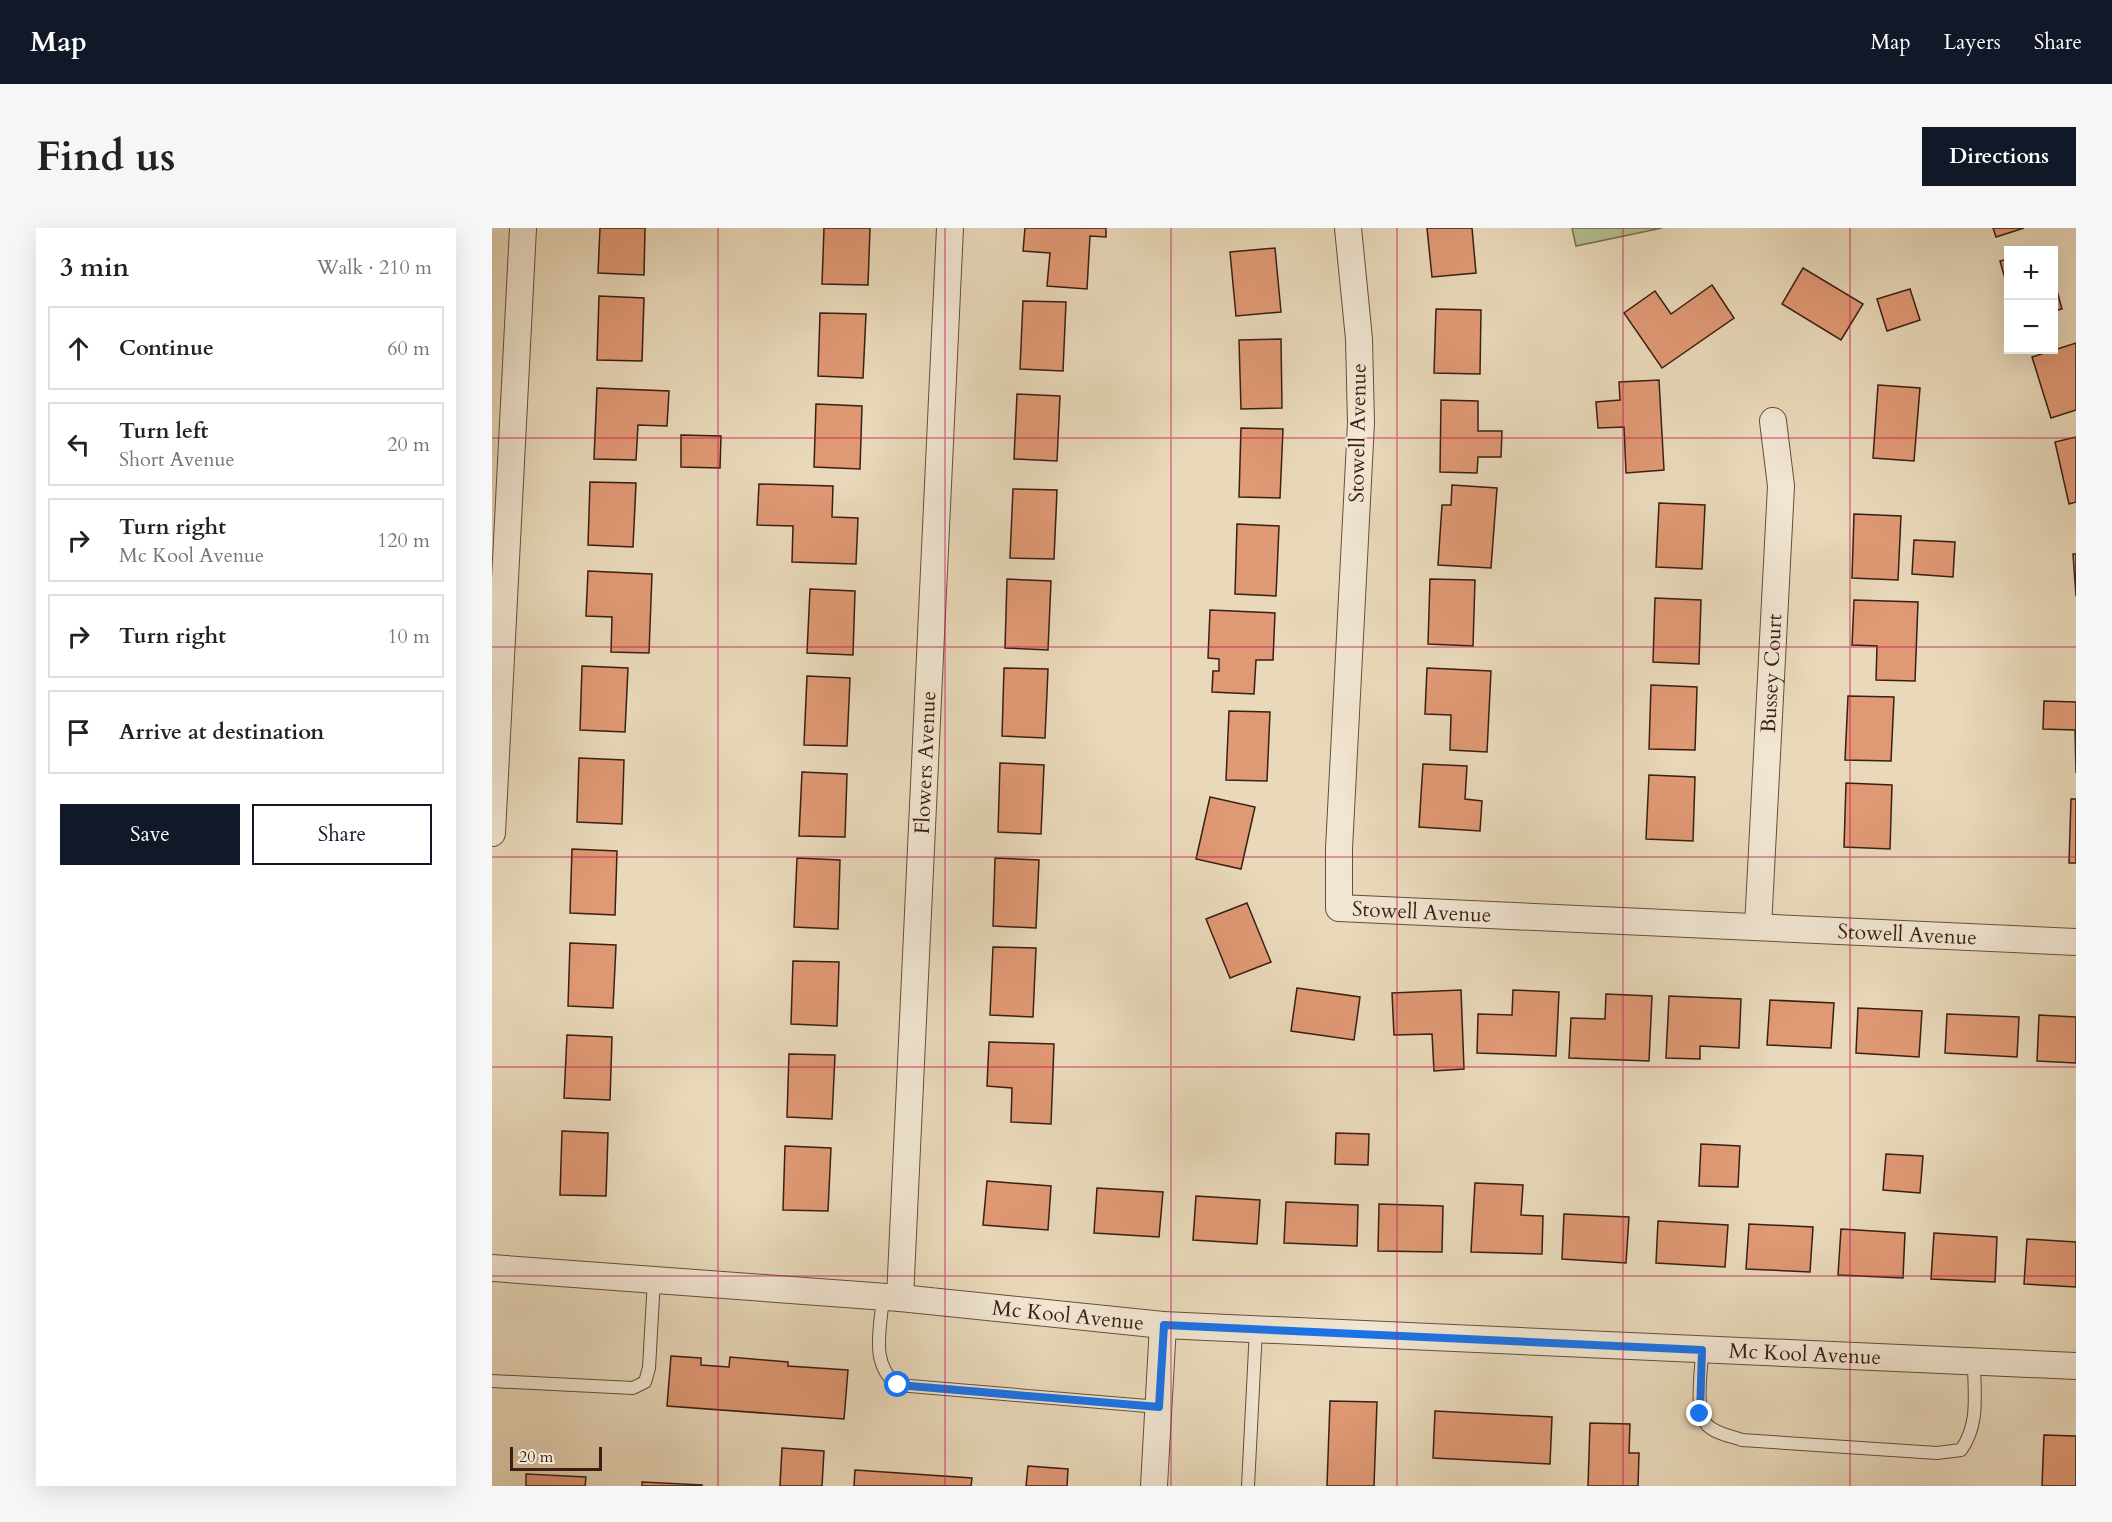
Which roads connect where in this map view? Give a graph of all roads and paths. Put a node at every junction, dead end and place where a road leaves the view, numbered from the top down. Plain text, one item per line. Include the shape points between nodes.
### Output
1 (523, 228) edge
2 (950, 228) edge
3 (1348, 228) edge
4 (1773, 422) dead end
5 (492, 833) edge
6 (1758, 927) junction
7 (2076, 942) edge
8 (492, 1268) edge
9 (654, 1279) junction
10 (892, 1297) junction
11 (1164, 1325) junction
12 (1256, 1329) junction
13 (1702, 1350) junction
14 (1974, 1362) junction
15 (2076, 1366) edge
16 (492, 1381) edge
17 (1159, 1407) junction
18 (1154, 1486) edge
19 (1248, 1486) edge

1 - 5 street
2 - 10 street, Flowers Avenue
3 - 6 street, Stowell Avenue via 1359,339 1361,423 1339,908
4 - 6 street, Bussey Court via 1781,486
6 - 7 street, Stowell Avenue
8 - 9 street, Mc Kool Avenue
9 - 10 street, Mc Kool Avenue
9 - 16 lane via 645,1382 633,1388
10 - 11 street, Mc Kool Avenue
10 - 17 lane via 880,1367 898,1385
11 - 12 street, Mc Kool Avenue
11 - 17 street
12 - 13 street, Mc Kool Avenue
12 - 19 lane
13 - 14 street, Mc Kool Avenue
13 - 14 lane via 1700,1414 1718,1432 1742,1440 1938,1453 1961,1450 1975,1424
14 - 15 street, Mc Kool Avenue
17 - 18 street

